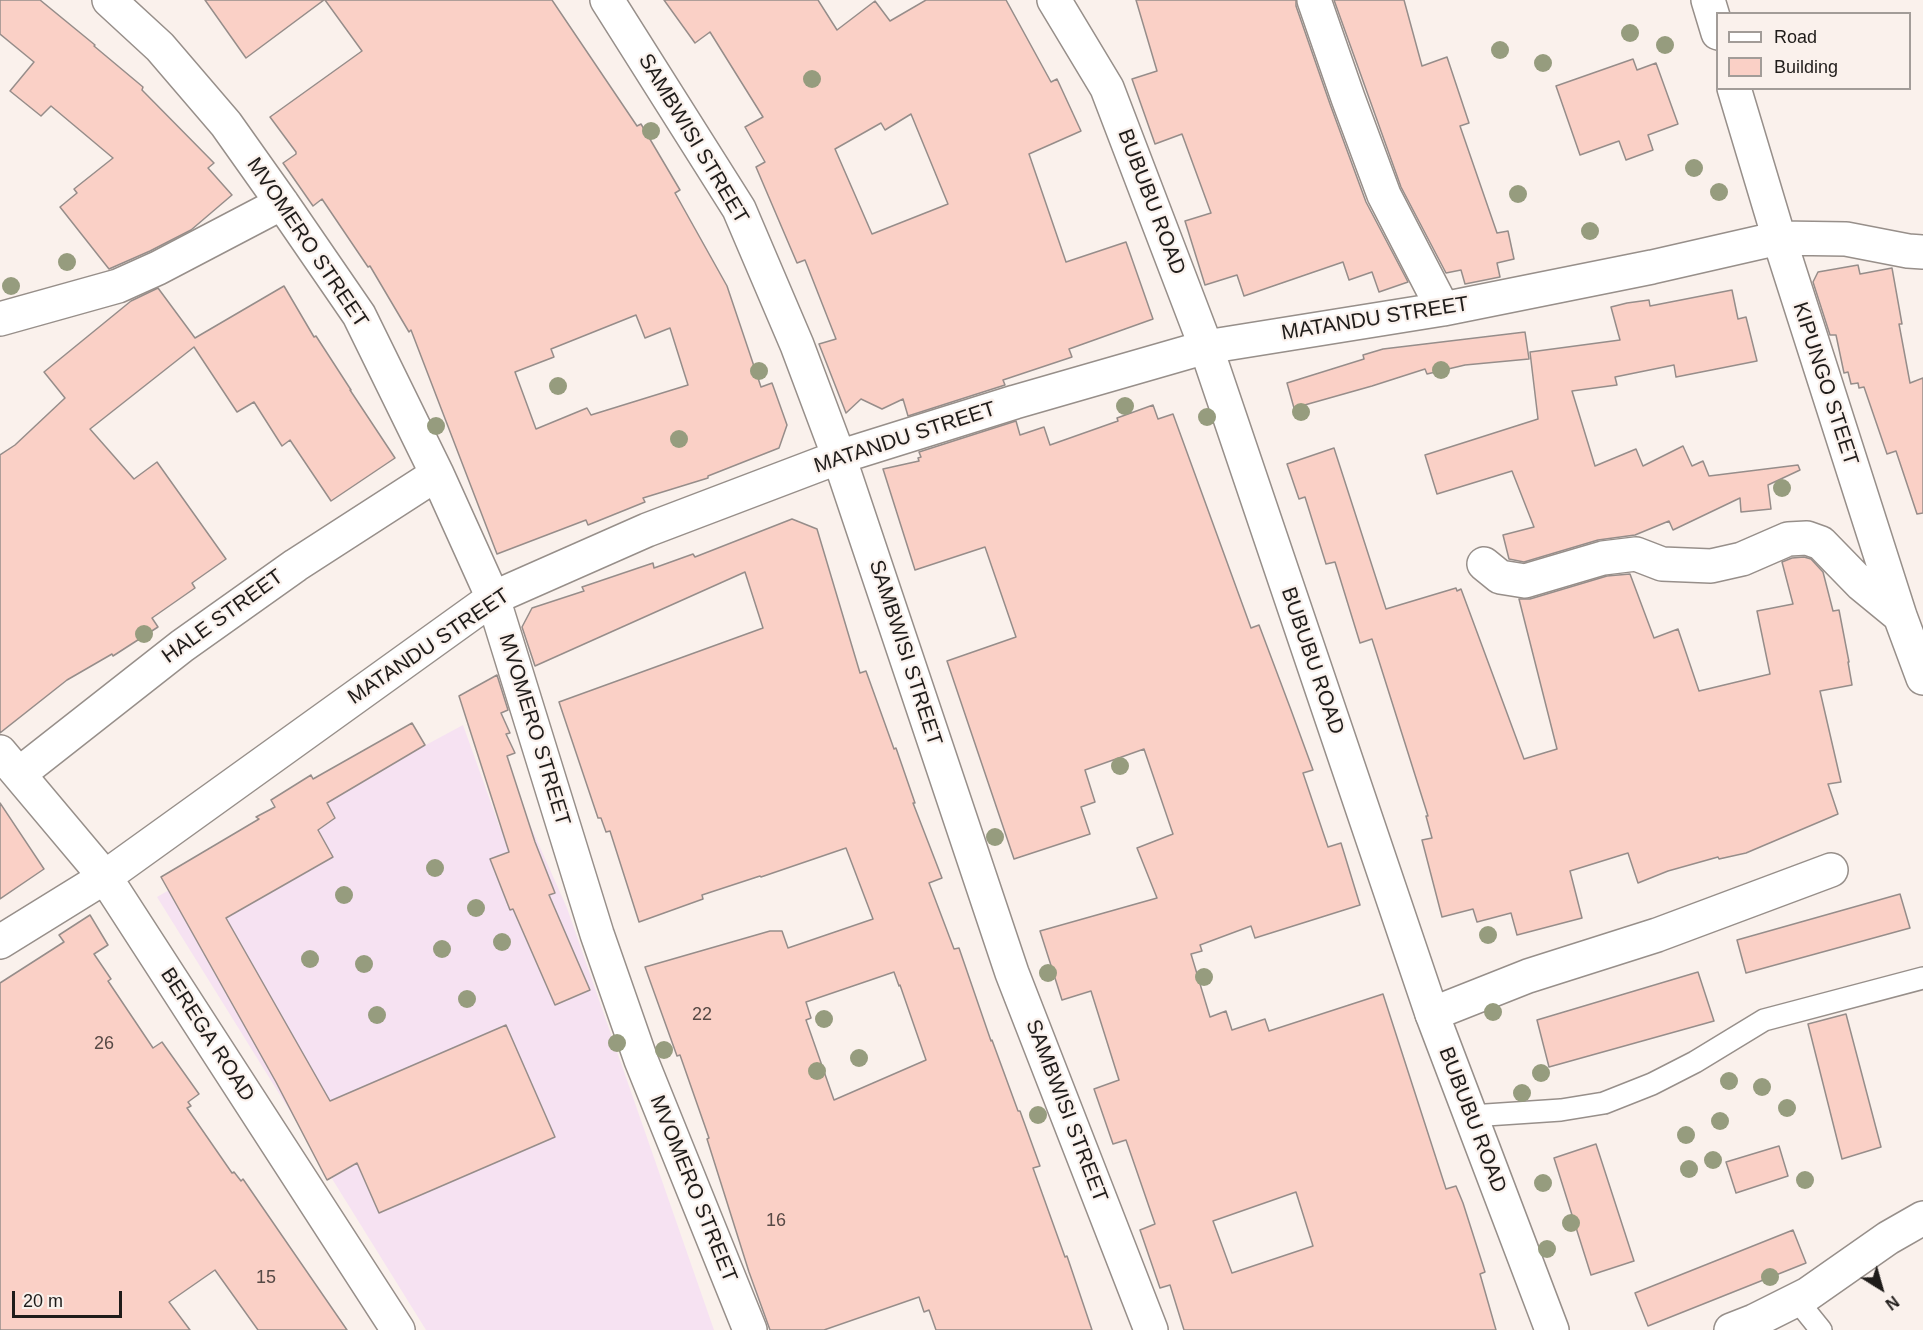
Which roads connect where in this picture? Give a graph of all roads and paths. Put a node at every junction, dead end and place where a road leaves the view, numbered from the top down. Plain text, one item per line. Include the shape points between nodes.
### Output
1 (109, 0) edge
2 (608, 0) edge
3 (1054, 0) edge
4 (1314, 0) edge
5 (1708, 0) edge
6 (1716, 26) edge
7 (1735, 90) edge
8 (282, 203) junction
9 (1779, 238) junction
10 (1923, 252) edge
11 (1443, 309) junction
12 (0, 319) edge
13 (1206, 347) junction
14 (839, 457) junction
15 (437, 474) junction
16 (1484, 564) dead end
17 (493, 598) junction
18 (1900, 616) junction
19 (1922, 673) edge
20 (10, 763) edge
21 (1831, 870) dead end
22 (105, 877) junction
23 (0, 942) edge
24 (1923, 978) edge
25 (1432, 1014) junction
26 (1471, 1116) junction
27 (1923, 1218) edge
28 (1796, 1299) junction
29 (398, 1330) edge
30 (750, 1330) edge
31 (1151, 1330) edge
32 (1552, 1330) edge
33 (1731, 1330) edge
34 (1821, 1330) edge

1 - 8 street, MVOMERO STREET via 160,47 226,124
2 - 14 street, SAMBWISI STREET via 739,209
3 - 13 street, BUBUBU ROAD via 1107,88
4 - 11 street via 1384,195
5 - 6 street
7 - 9 street, KIPUNGO STEET
8 - 12 street via 118,286
8 - 15 street, MVOMERO STREET via 359,315
9 - 10 street, MATANDU STREET via 1846,239
9 - 11 street, MATANDU STREET
9 - 18 street, KIPUNGO STEET
11 - 13 street, MATANDU STREET
13 - 14 street, MATANDU STREET
13 - 25 street, BUBUBU ROAD
14 - 17 street, MATANDU STREET via 647,530
14 - 31 street, SAMBWISI STREET via 1012,973
15 - 17 street, MVOMERO STREET
15 - 20 street, HALE STREET via 296,565
16 - 18 street via 1500,577 1525,581 1603,558 1636,554 1662,564 1711,566 1742,559 1788,539 1807,538 1821,543
17 - 22 street, MATANDU STREET
17 - 30 street, MVOMERO STREET via 597,934 641,1060
18 - 19 street, KIPUNGO STEET
20 - 22 street, BEREGA ROAD
21 - 25 street via 1657,935 1528,976
22 - 23 street, MATANDU STREET
22 - 29 street, BEREGA ROAD
24 - 26 lane via 1764,1020 1695,1062 1604,1103
25 - 26 street, BUBUBU ROAD
26 - 32 street, BUBUBU ROAD
27 - 28 street
28 - 33 street
28 - 34 lane

